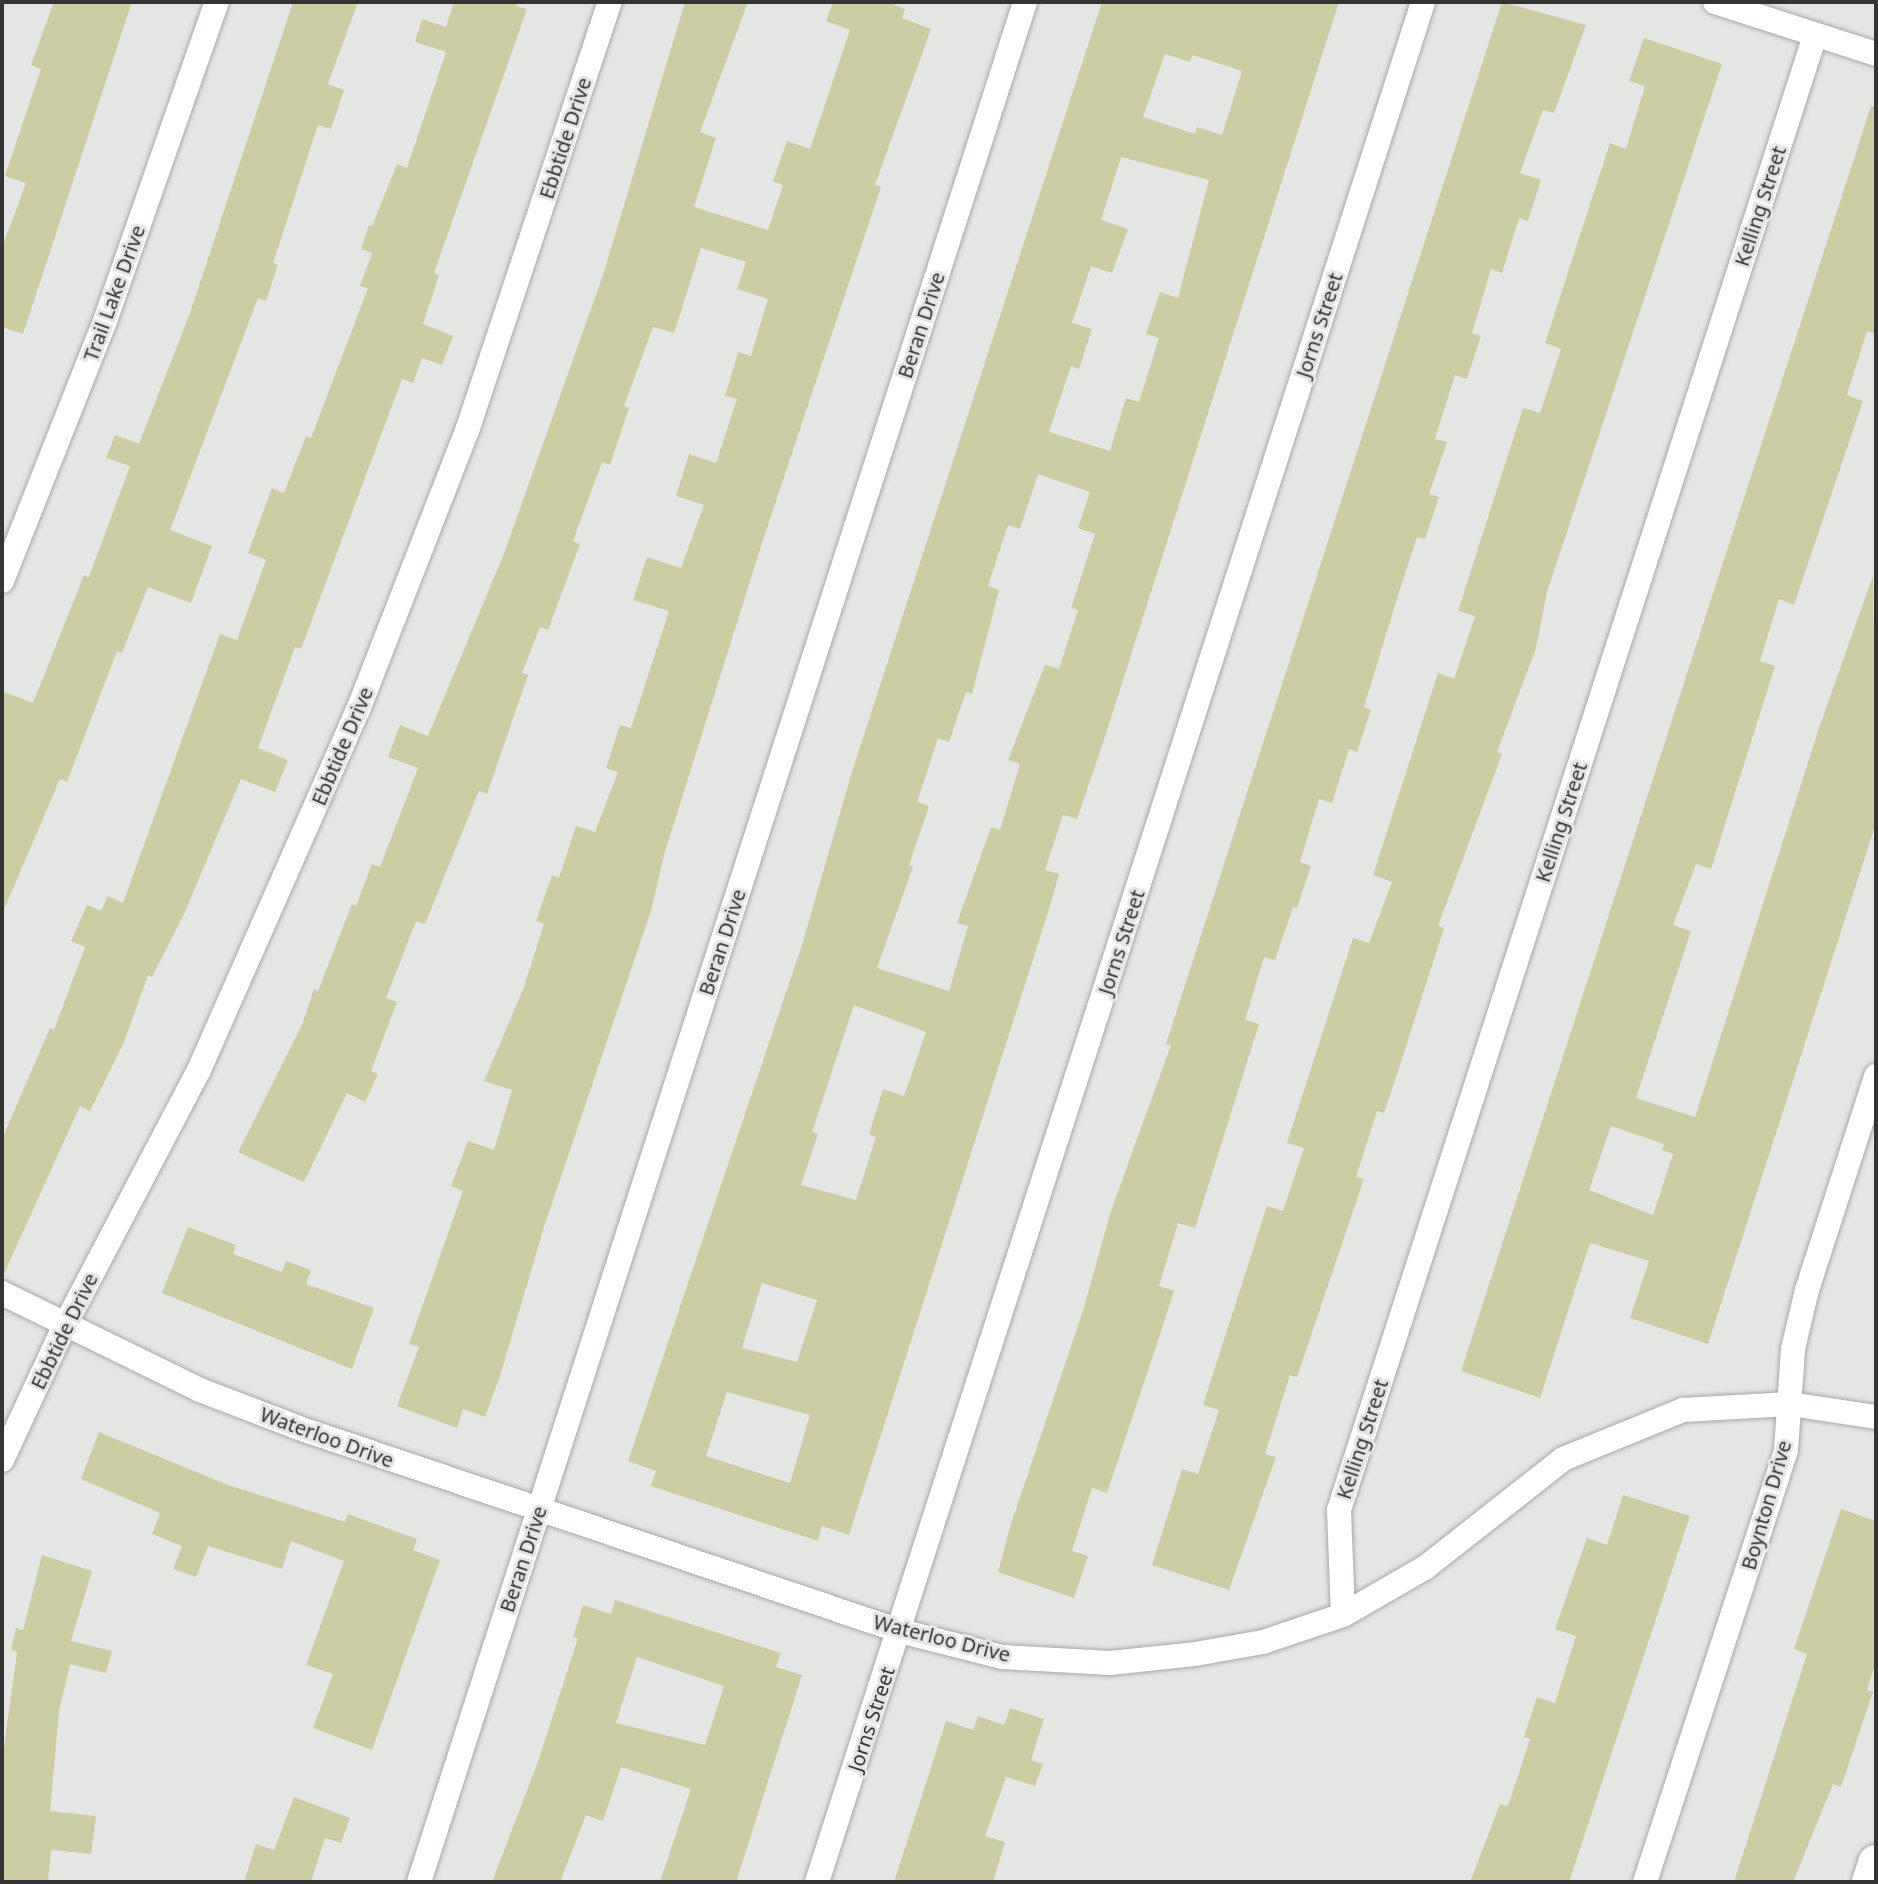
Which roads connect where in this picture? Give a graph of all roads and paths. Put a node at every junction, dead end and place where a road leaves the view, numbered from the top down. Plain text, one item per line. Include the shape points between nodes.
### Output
1 (217, 2) edge
2 (610, 2) edge
3 (1025, 2) edge
4 (1423, 2) edge
5 (1715, 2) edge
6 (1815, 35) junction
7 (1876, 54) edge
8 (2, 581) edge
9 (1876, 1076) edge
10 (2, 1293) edge
11 (64, 1327) junction
12 (1790, 1404) junction
13 (1876, 1417) edge
14 (2, 1460) edge
15 (539, 1511) junction
16 (1343, 1615) junction
17 (900, 1631) junction
18 (1876, 1863) edge
19 (419, 1882) edge
20 (817, 1882) edge
21 (1645, 1882) edge
22 (1870, 1882) edge

1 - 8 street, Trail Lake Drive via 105,321
2 - 11 street, Ebbtide Drive via 467,431 358,710 199,1070
3 - 15 street, Beran Drive
4 - 17 street, Jorns Street
5 - 6 street
6 - 7 street
6 - 16 street, Kelling Street via 1339,1510
9 - 12 street, Boynton Drive via 1807,1290 1793,1349
10 - 11 street, Waterloo Drive
11 - 14 street, Ebbtide Drive
11 - 15 street, Waterloo Drive via 200,1390
12 - 13 street, Waterloo Drive
12 - 16 street, Waterloo Drive via 1683,1410 1563,1459 1426,1567
12 - 21 street, Boynton Drive via 1786,1450
15 - 17 street, Waterloo Drive
15 - 19 street, Beran Drive
16 - 17 street, Waterloo Drive via 1263,1642 1110,1663 1002,1657
17 - 20 street, Jorns Street
18 - 22 main road

